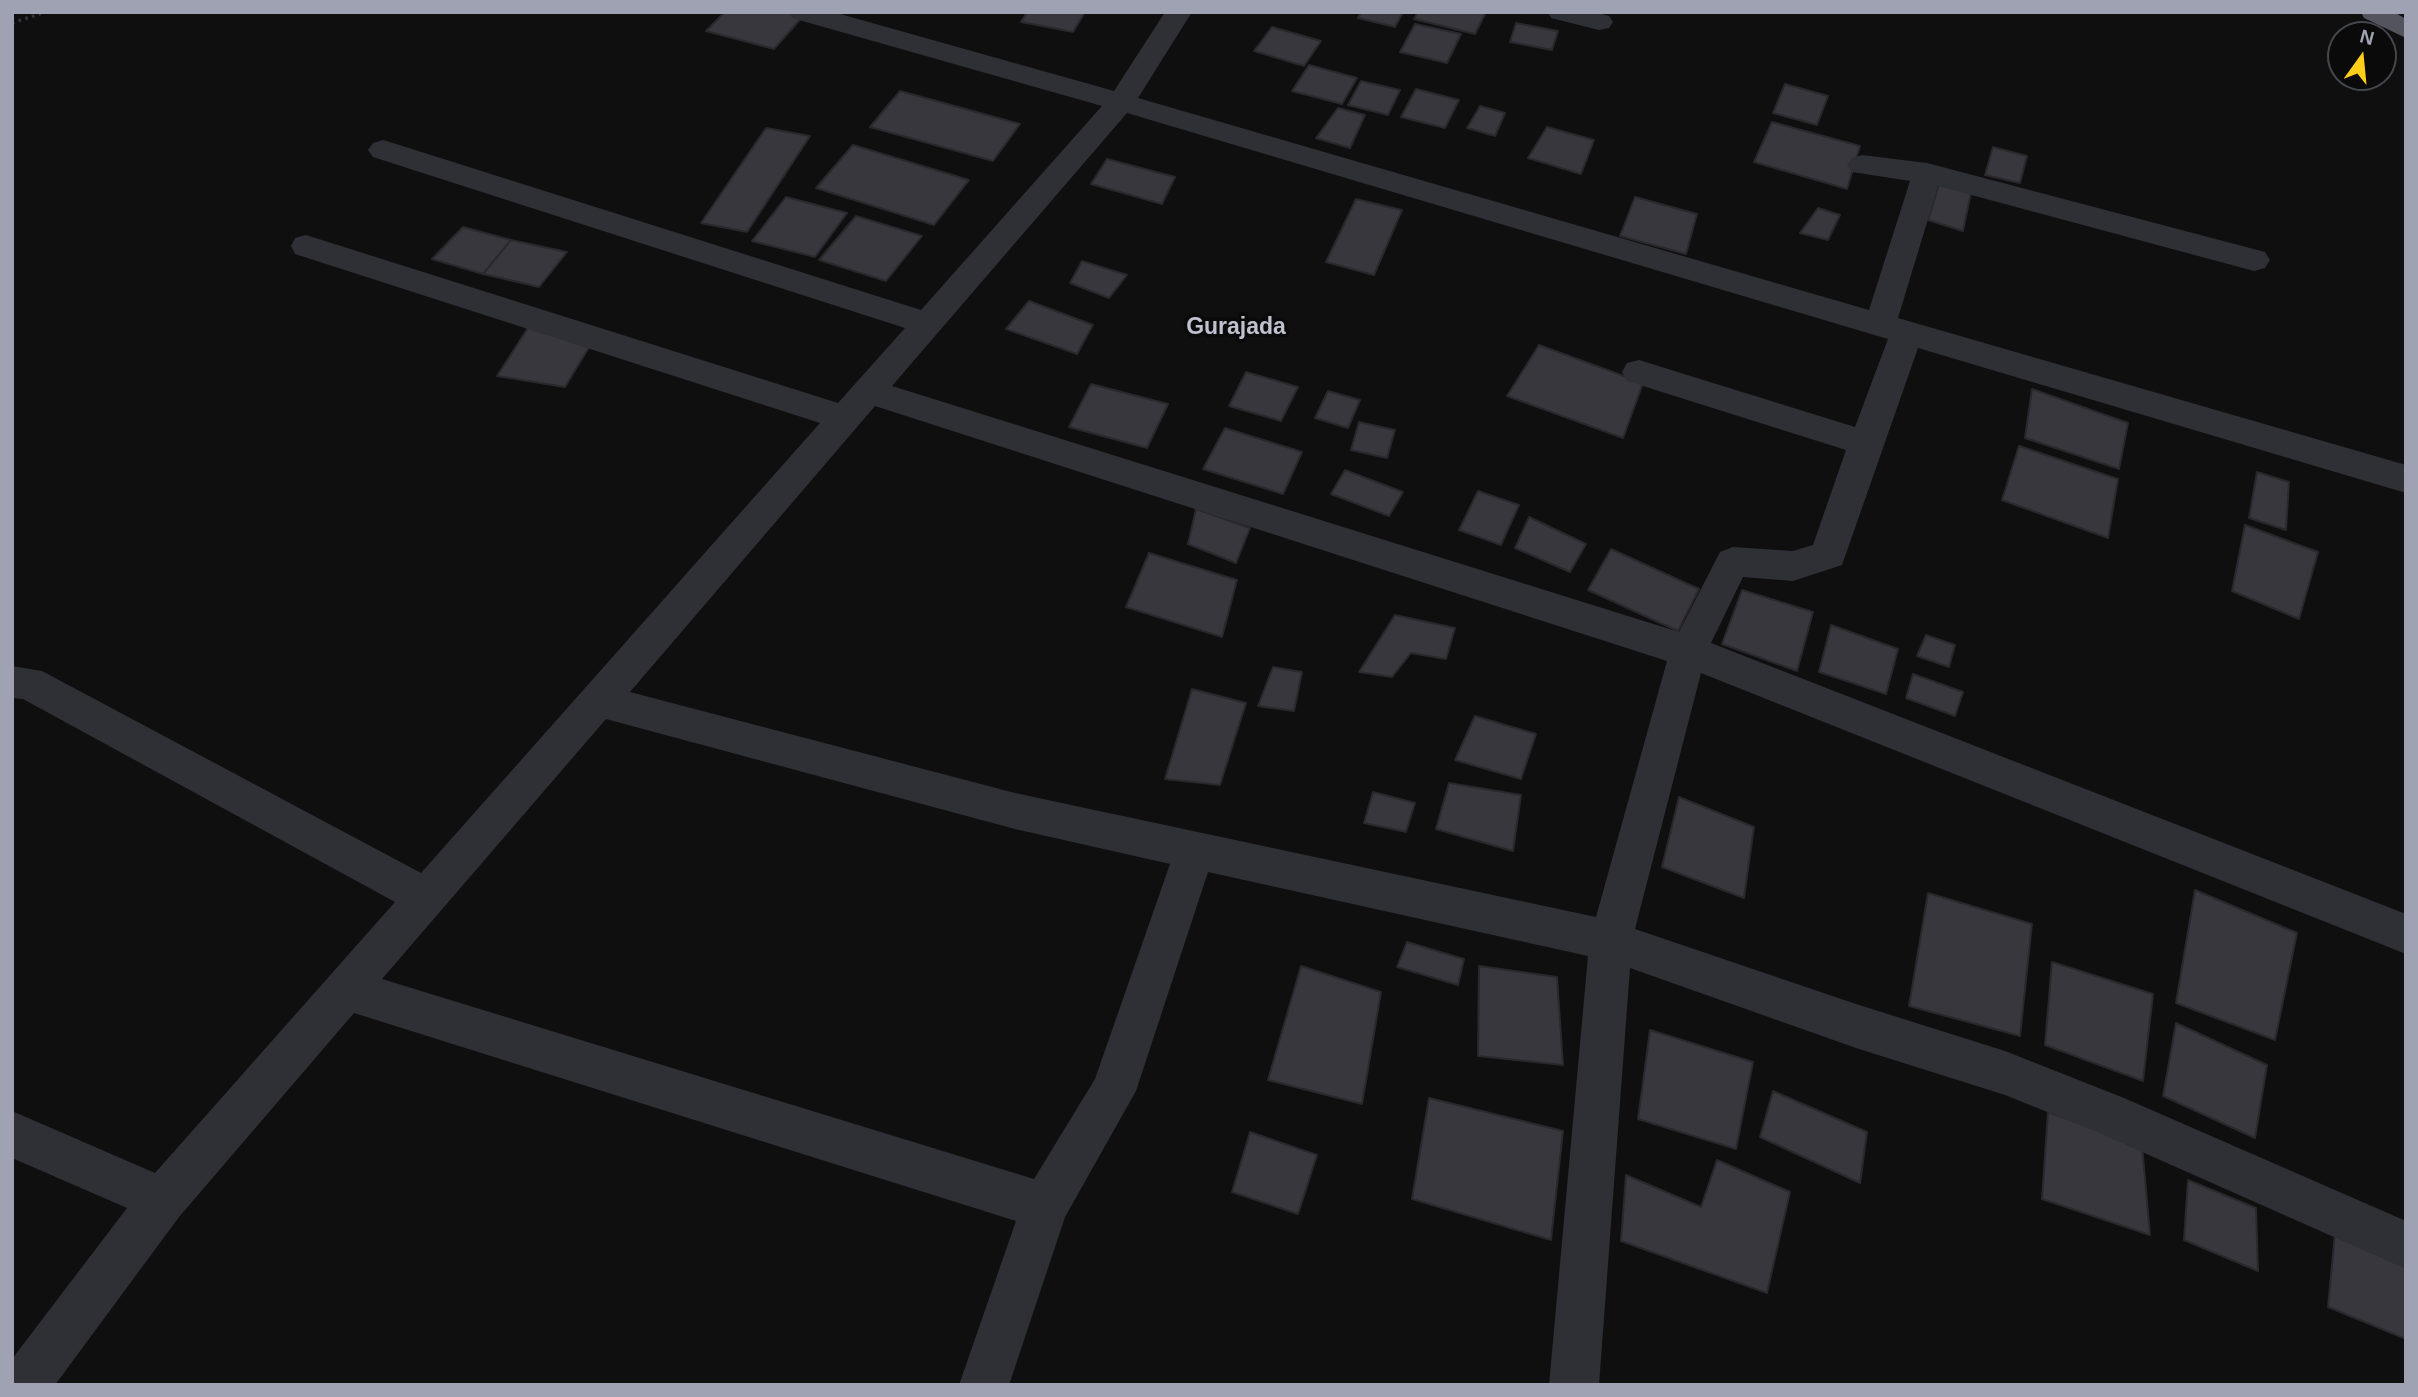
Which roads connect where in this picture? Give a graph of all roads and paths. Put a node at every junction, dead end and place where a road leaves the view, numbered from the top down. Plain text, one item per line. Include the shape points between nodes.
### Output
1 (45, 12) edge
2 (802, 12) edge
3 (1179, 12) edge
4 (1561, 12) edge
5 (2374, 13) edge
6 (1599, 22) dead end
7 (12, 23) edge
8 (2406, 30) edge
9 (1121, 102) junction
10 (383, 150) dead end
11 (1862, 165) dead end
12 (1927, 173) junction
13 (306, 246) dead end
14 (2254, 260) dead end
15 (929, 324) junction
16 (1894, 329) junction
17 (1639, 372) dead end
18 (858, 405) junction
19 (1867, 444) junction
20 (2406, 479) edge
21 (1688, 651) junction
22 (12, 682) edge
23 (601, 701) junction
24 (1195, 850) junction
25 (426, 897) junction
26 (2406, 934) edge
27 (1611, 941) junction
28 (348, 990) junction
29 (12, 1134) edge
30 (162, 1200) junction
31 (1045, 1206) junction
32 (2406, 1244) edge
33 (24, 1385) edge
34 (984, 1385) edge
35 (1574, 1385) edge

1 - 7 path
2 - 9 street
3 - 9 street
4 - 6 street
5 - 8 highway
9 - 15 street
9 - 16 street
10 - 15 street
11 - 12 street
12 - 14 street
12 - 16 street
13 - 18 street
15 - 18 street
16 - 19 street
16 - 20 street
17 - 19 street
18 - 21 street via 1022,438
18 - 23 street
19 - 21 street via 1829,555 1793,566 1733,562
21 - 26 street
21 - 27 street
22 - 25 street via 28,683
23 - 24 street via 898,782
23 - 25 street
24 - 27 street
24 - 31 street via 1113,1091
25 - 28 street
27 - 32 street via 2005,1073
27 - 35 street
28 - 30 street
28 - 31 street
29 - 30 street
30 - 33 street
31 - 34 street

